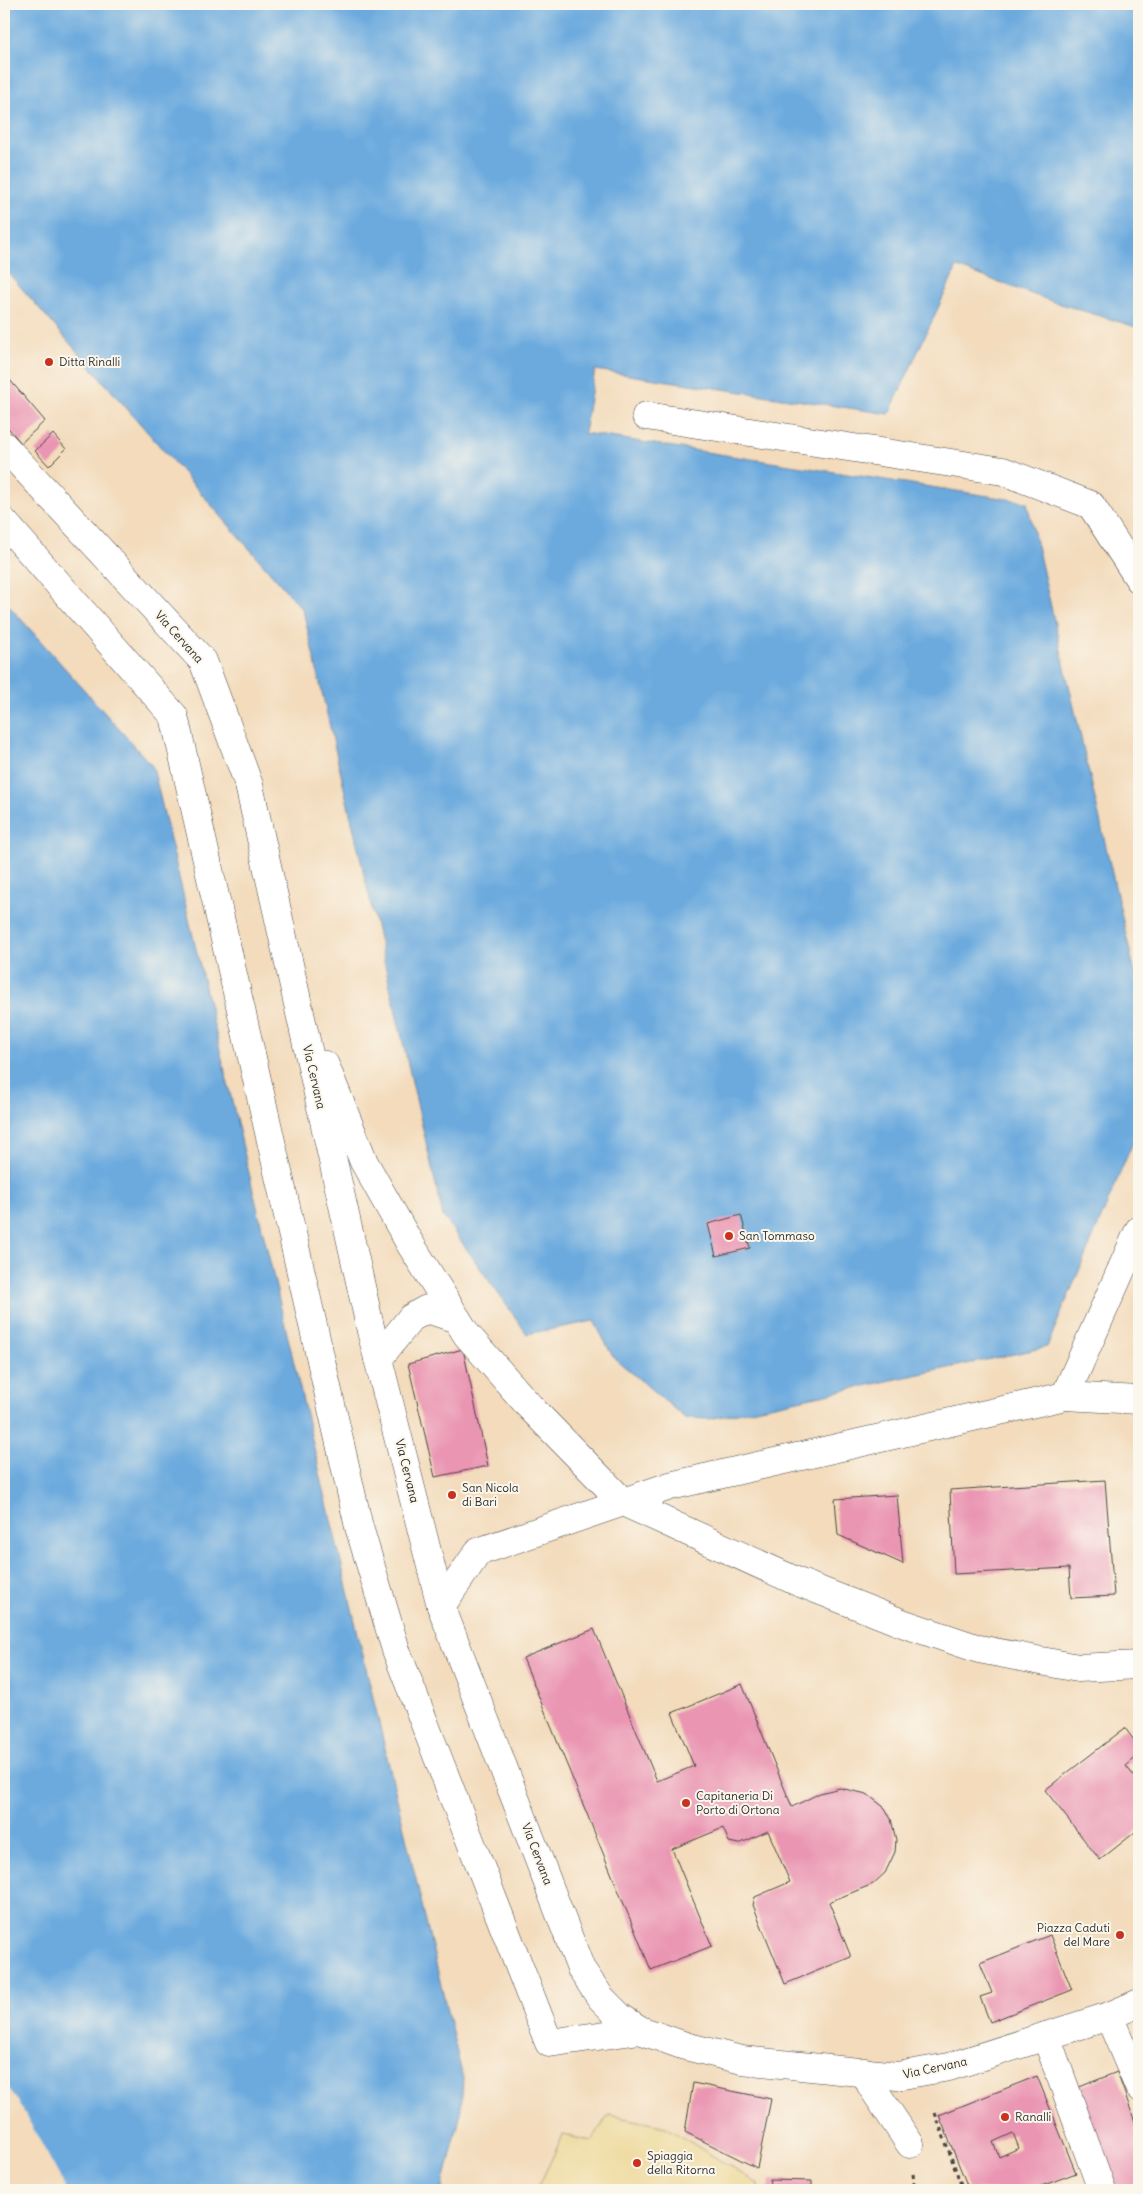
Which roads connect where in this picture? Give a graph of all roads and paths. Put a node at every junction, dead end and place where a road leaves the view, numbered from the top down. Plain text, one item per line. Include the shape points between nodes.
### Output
1 (646, 416) dead end
2 (4, 446) edge
3 (4, 522) edge
4 (1139, 578) edge
5 (295, 992) junction
6 (1139, 1230) edge
7 (458, 1319) junction
8 (378, 1359) junction
9 (1066, 1396) junction
10 (1139, 1400) edge
11 (623, 1502) junction
12 (441, 1606) junction
13 (1139, 1665) edge
14 (1139, 2003) edge
15 (1109, 2016) junction
16 (640, 2030) junction
17 (1046, 2036) junction
18 (865, 2072) junction
19 (1139, 2087) edge
20 (934, 2113) dead end
21 (910, 2144) dead end
22 (963, 2190) edge
23 (1102, 2190) edge

1 - 4 lane via 1004,471 1091,505
2 - 5 lane, Via Cervana via 203,661 249,785
3 - 16 lane via 174,716 359,1527 396,1650 549,2043
5 - 7 lane via 364,1162
5 - 8 lane, Via Cervana
6 - 9 lane
7 - 8 lane via 427,1309 411,1318
7 - 11 lane via 467,1335 531,1408
8 - 12 lane, Via Cervana
9 - 10 lane
9 - 11 lane via 670,1486
11 - 12 lane via 478,1552
11 - 13 lane via 798,1582 979,1649 1078,1668
12 - 16 lane, Via Cervana via 581,1969 601,1998 620,2017
14 - 15 lane, Via Cervana
15 - 17 lane, Via Cervana
15 - 19 lane
16 - 18 lane, Via Cervana via 685,2046 742,2060
17 - 18 lane, Via Cervana via 949,2067 897,2076
17 - 23 lane
18 - 21 lane
20 - 22 path

